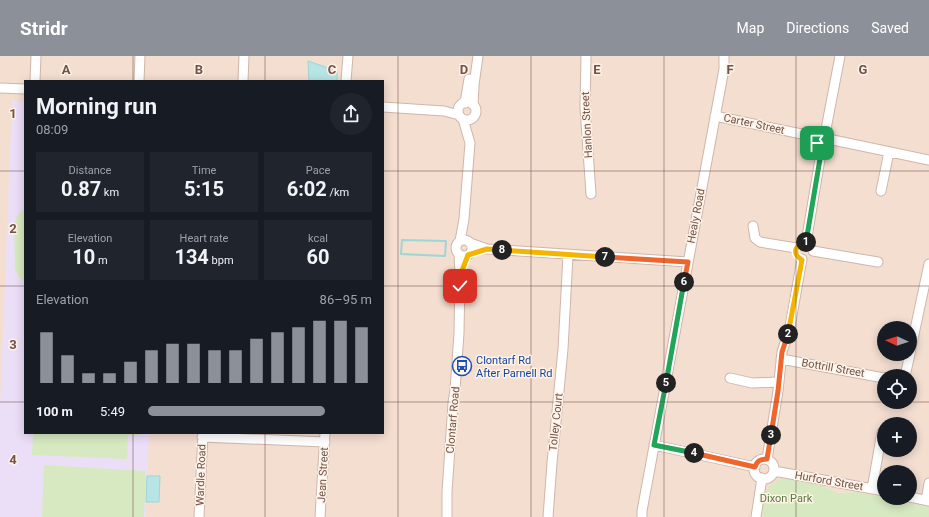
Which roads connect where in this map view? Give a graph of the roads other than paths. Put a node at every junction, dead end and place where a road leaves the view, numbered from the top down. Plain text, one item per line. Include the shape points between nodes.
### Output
1 (36, 56) edge
2 (140, 56) edge
3 (244, 56) edge
4 (348, 56) edge
5 (472, 56) edge
6 (478, 56) edge
7 (586, 56) edge
8 (724, 56) edge
9 (840, 56) edge
10 (35, 80) edge
11 (139, 80) edge
12 (243, 80) edge
13 (346, 80) edge
14 (0, 88) edge
15 (24, 89) edge
16 (384, 107) edge
17 (465, 111) junction
18 (715, 116) junction
19 (826, 129) junction
20 (816, 137) junction
21 (833, 140) junction
22 (822, 147) junction
23 (889, 152) junction
24 (929, 160) edge
25 (882, 191) dead end
26 (592, 194) dead end
27 (753, 226) dead end
28 (467, 242) junction
29 (806, 242) junction
30 (796, 248) junction
31 (487, 249) junction
32 (813, 252) junction
33 (466, 254) junction
34 (568, 255) junction
35 (802, 260) junction
36 (688, 262) junction
37 (878, 262) dead end
38 (928, 270) edge
39 (917, 321) edge
40 (781, 359) junction
41 (877, 377) edge
42 (730, 378) dead end
43 (779, 382) junction
44 (203, 435) edge
45 (325, 438) edge
46 (654, 445) junction
47 (878, 457) edge
48 (767, 459) junction
49 (755, 467) junction
50 (774, 471) junction
51 (762, 478) junction
52 (929, 484) edge
53 (872, 489) junction
54 (877, 490) edge
55 (917, 499) edge
56 (927, 501) edge
57 (199, 517) edge
58 (320, 517) edge
59 (447, 517) edge
60 (548, 517) edge
61 (642, 517) edge
62 (756, 517) edge

1 - 10 street
2 - 11 street
3 - 12 street
4 - 13 street
5 - 17 street
6 - 17 street via 474,85
7 - 26 street, Hanlon Street via 585,108
8 - 18 street, Healy Road
9 - 19 street
14 - 15 street
16 - 17 street
17 - 28 street via 470,150 464,219
18 - 20 street, Carter Street
18 - 36 street, Healy Road
19 - 20 street via 819,131
19 - 21 street via 832,133
20 - 22 street via 817,143
21 - 22 street via 829,146
21 - 23 street
22 - 29 street
23 - 24 street
23 - 25 street
27 - 30 street via 755,238 760,242
28 - 31 street
28 - 33 street via 472,249
28 - 33 street via 456,247
29 - 30 street
29 - 32 street via 810,244
30 - 35 street via 798,257
31 - 33 street
31 - 34 street
32 - 35 street via 807,259
32 - 37 street
33 - 59 street, Clontarf Road via 460,276 459,333
34 - 36 street
34 - 60 street, Tolley Court via 563,349
35 - 40 street via 790,327
36 - 46 street, Healy Road
38 - 39 street
40 - 41 street, Bottrill Street
40 - 43 street
42 - 43 street via 752,383
43 - 48 street
44 - 45 street
44 - 57 street, Wardle Road
45 - 58 street, Jean Street
46 - 49 street
46 - 61 street, Healy Road
47 - 53 street
48 - 49 street via 761,459
48 - 50 street via 774,466
49 - 51 street via 755,472
50 - 51 street via 772,476
50 - 53 street, Hurford Street
51 - 62 street
52 - 56 street
53 - 54 street, Hurford Street
55 - 56 street

